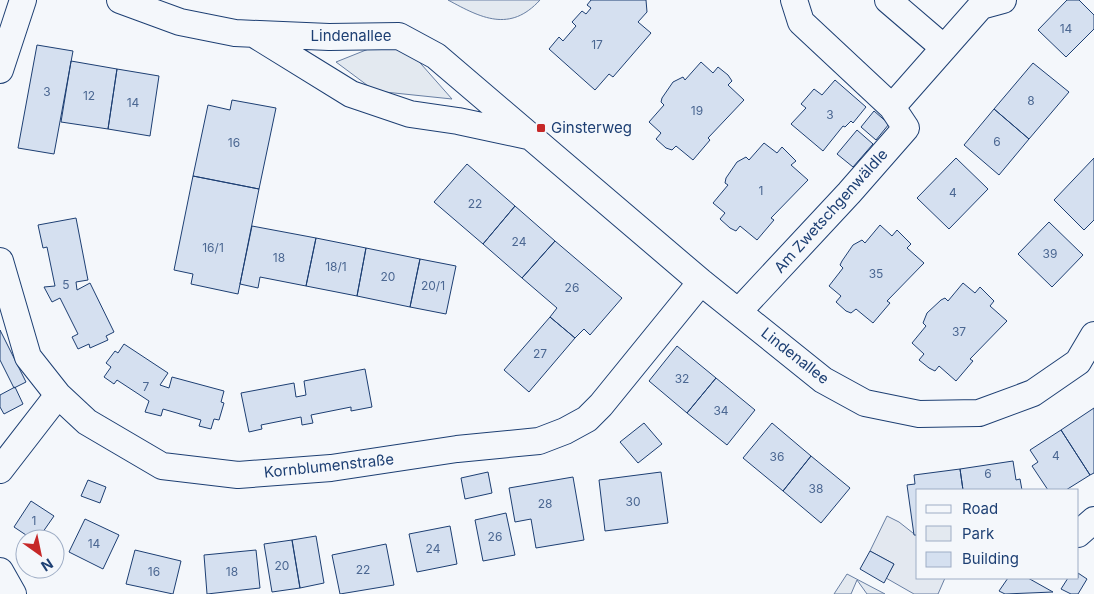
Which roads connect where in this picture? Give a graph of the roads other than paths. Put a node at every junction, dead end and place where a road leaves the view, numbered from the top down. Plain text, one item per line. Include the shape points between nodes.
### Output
1 (23, 0) edge
2 (794, 0) edge
3 (888, 0) edge
4 (131, 2) edge
5 (988, 2) edge
6 (255, 35) junction
7 (944, 48) junction
8 (0, 70) edge
9 (892, 108) junction
10 (531, 137) junction
11 (1, 269) edge
12 (701, 282) junction
13 (739, 311) junction
14 (1094, 335) edge
15 (1086, 366) edge
16 (58, 395) junction
17 (0, 470) edge
18 (1094, 520) edge
19 (1079, 533) edge
20 (0, 571) edge
21 (12, 594) edge

1 - 8 street
2 - 9 street, Am Zwetschgenwäldle via 801,22
3 - 7 street
4 - 6 street, Lindenallee via 180,22
5 - 7 street
6 - 10 street, Lindenallee via 351,94 410,114
6 - 10 street, Lindenallee via 399,36 436,56
7 - 9 street
9 - 13 street, Am Zwetschgenwäldle via 906,128
10 - 12 street, Lindenallee
11 - 16 street, Kornblumenstraße via 28,357
12 - 13 street, Lindenallee
12 - 16 street, Kornblumenstraße via 587,419 565,432 539,441 340,467 238,475 162,466 87,422
13 - 15 street, Lindenallee via 823,380 865,403 919,414 979,414 1033,393
14 - 15 street, Lindenallee
16 - 17 street
18 - 19 street
20 - 21 street

